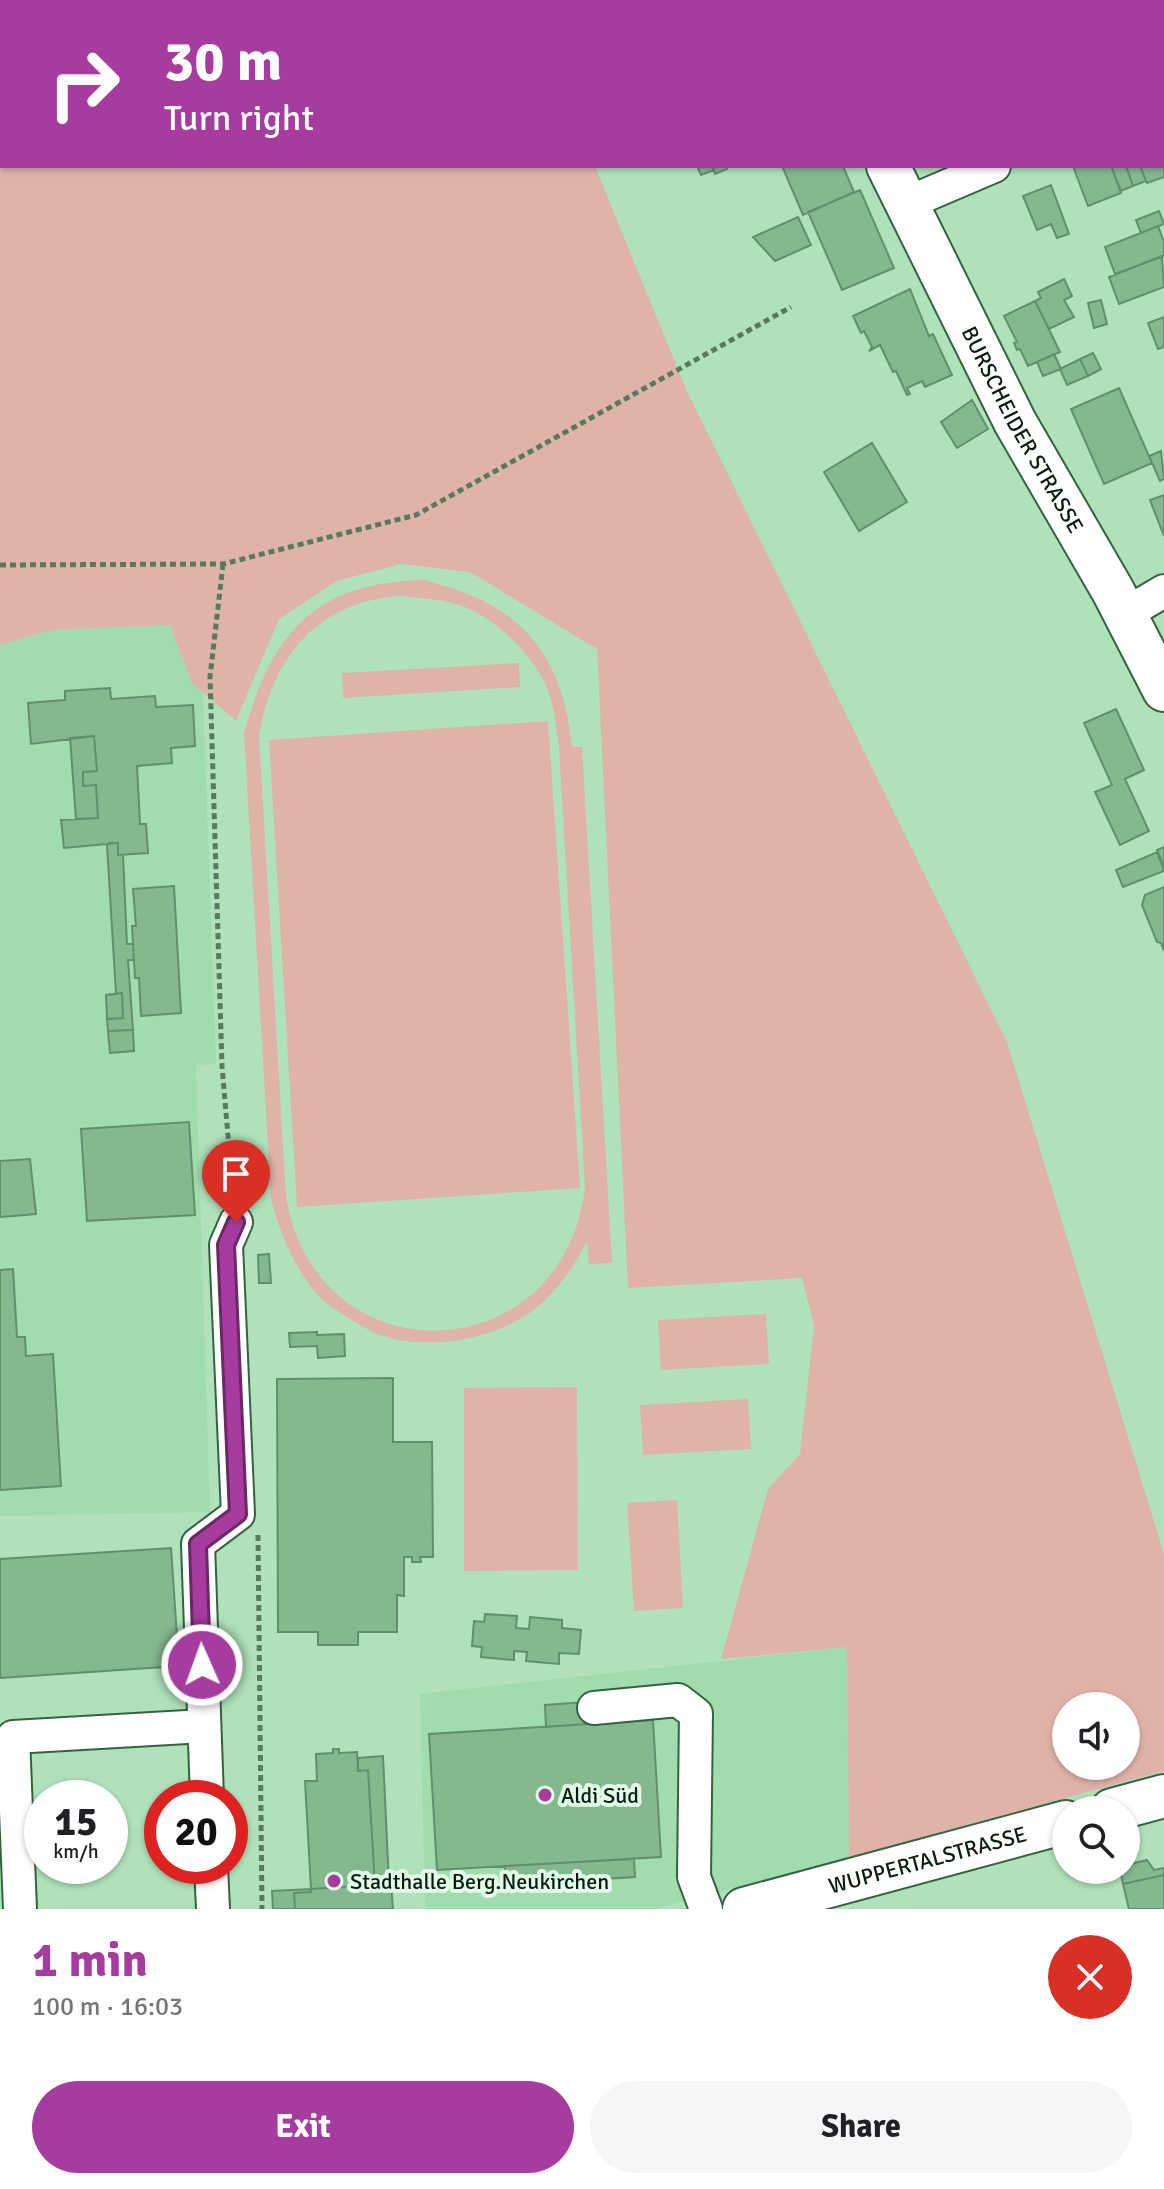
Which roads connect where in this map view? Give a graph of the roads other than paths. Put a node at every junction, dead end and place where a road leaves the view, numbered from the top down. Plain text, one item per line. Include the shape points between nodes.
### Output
1 (889, 168) edge
2 (989, 168) edge
3 (905, 204) junction
4 (1164, 591) edge
5 (1125, 614) junction
6 (1164, 690) edge
7 (236, 1222) dead end
8 (594, 1708) dead end
9 (204, 1726) junction
10 (206, 1780) edge
11 (1164, 1796) edge
12 (1140, 1802) edge
13 (1052, 1826) edge
14 (212, 1884) edge
15 (20, 1909) edge
16 (213, 1909) edge
17 (706, 1909) edge
18 (744, 1909) edge

1 - 3 main road, BURSCHEIDER STRASSE
2 - 3 street
3 - 5 main road, BURSCHEIDER STRASSE via 1015,422
4 - 5 street
5 - 6 main road, BURSCHEIDER STRASSE
7 - 9 street via 226,1245 238,1514 198,1544
8 - 17 street via 678,1700 696,1714 694,1877
9 - 10 street
9 - 15 street via 13,1737
11 - 12 main road
13 - 18 main road, WUPPERTALSTRASSE
14 - 16 street

